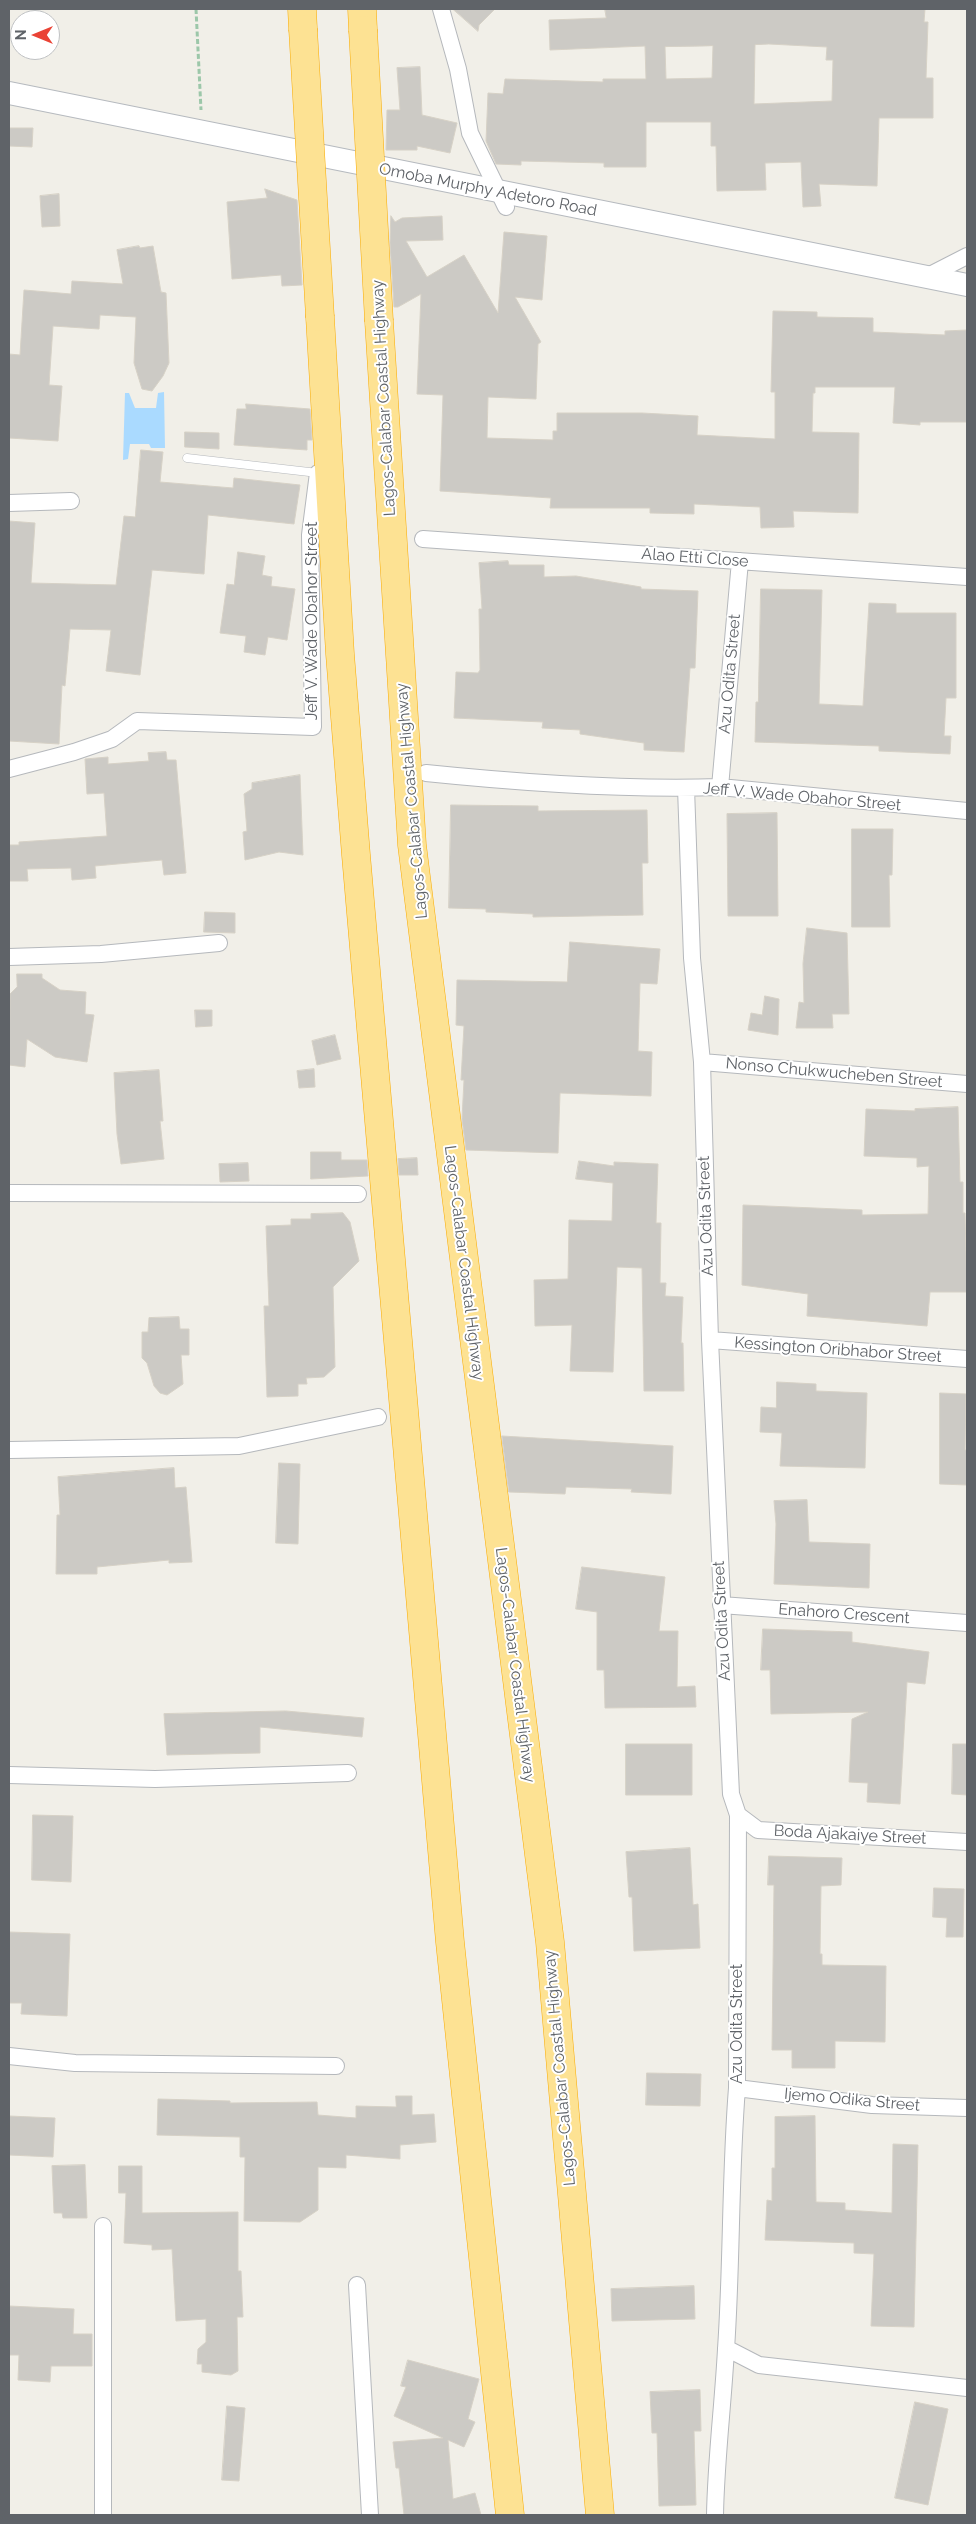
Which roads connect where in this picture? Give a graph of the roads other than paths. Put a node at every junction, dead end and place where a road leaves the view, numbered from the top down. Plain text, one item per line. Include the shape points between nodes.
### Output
1 (441, 9) edge
2 (302, 19) edge
3 (362, 20) edge
4 (9, 93) edge
5 (9, 109) edge
6 (503, 200) junction
7 (967, 256) edge
8 (918, 281) junction
9 (967, 285) edge
10 (967, 296) edge
11 (187, 458) dead end
12 (318, 473) joint
13 (71, 501) dead end
14 (9, 503) edge
15 (423, 539) dead end
16 (740, 561) junction
17 (967, 577) edge
18 (9, 769) edge
19 (426, 773) dead end
20 (720, 787) junction
21 (686, 788) junction
22 (967, 811) edge
23 (219, 943) dead end
24 (9, 957) edge
25 (702, 1062) junction
26 (967, 1084) edge
27 (9, 1192) edge
28 (358, 1194) dead end
29 (710, 1340) junction
30 (967, 1359) edge
31 (378, 1417) dead end
32 (9, 1450) edge
33 (721, 1605) junction
34 (967, 1623) edge
35 (348, 1773) dead end
36 (9, 1775) edge
37 (738, 1815) junction
38 (967, 1842) edge
39 (9, 2056) edge
40 (336, 2066) dead end
41 (737, 2088) junction
42 (967, 2108) edge
43 (103, 2226) dead end
44 (357, 2285) dead end
45 (726, 2348) junction
46 (967, 2388) edge
47 (104, 2515) edge
48 (370, 2515) edge
49 (510, 2515) edge
50 (600, 2515) edge
51 (715, 2515) edge

1 - 6 street via 458,69 470,133
2 - 49 highway, bridge via 340,654 358,884 450,1942
3 - 50 highway, Lagos-Calabar Coastal Highway, bridge via 412,846 550,1942
4 - 6 street, Omoba Murphy Adetoro Road
5 - 6 street, Omoba Murphy Adetoro Road
6 - 8 street, Omoba Murphy Adetoro Road
7 - 8 street
8 - 9 street, Omoba Murphy Adetoro Road
8 - 10 street, Omoba Murphy Adetoro Road
11 - 12 lane
12 - 18 street, Jeff V. Wade Obahor Street via 310,535 313,727 137,721 112,739
13 - 14 street
15 - 16 street, Alao Etti Close
16 - 17 street, Alao Etti Close
16 - 20 street, Azu Odita Street
19 - 21 street, Jeff V. Wade Obahor Street via 490,780
20 - 21 street, Jeff V. Wade Obahor Street
20 - 22 street, Jeff V. Wade Obahor Street
21 - 25 street, Azu Odita Street via 692,958
23 - 24 street via 101,954
25 - 26 street, Nonso Chukwucheben Street
25 - 29 street, Azu Odita Street
27 - 28 street
29 - 30 street, Kessington Oribhabor Street
29 - 33 street, Azu Odita Street
31 - 32 street via 239,1446
33 - 34 street, Enahoro Crescent
33 - 37 street, Azu Odita Street via 731,1794
35 - 36 street via 154,1779
37 - 38 street, Boda Ajakaiye Street via 758,1830
37 - 41 street, Azu Odita Street
39 - 40 street via 75,2063
41 - 42 street, Ijemo Odika Street via 872,2105
41 - 45 street, Azu Odita Street
43 - 47 street
44 - 48 street
45 - 46 street via 759,2365
45 - 51 street, Azu Odita Street

